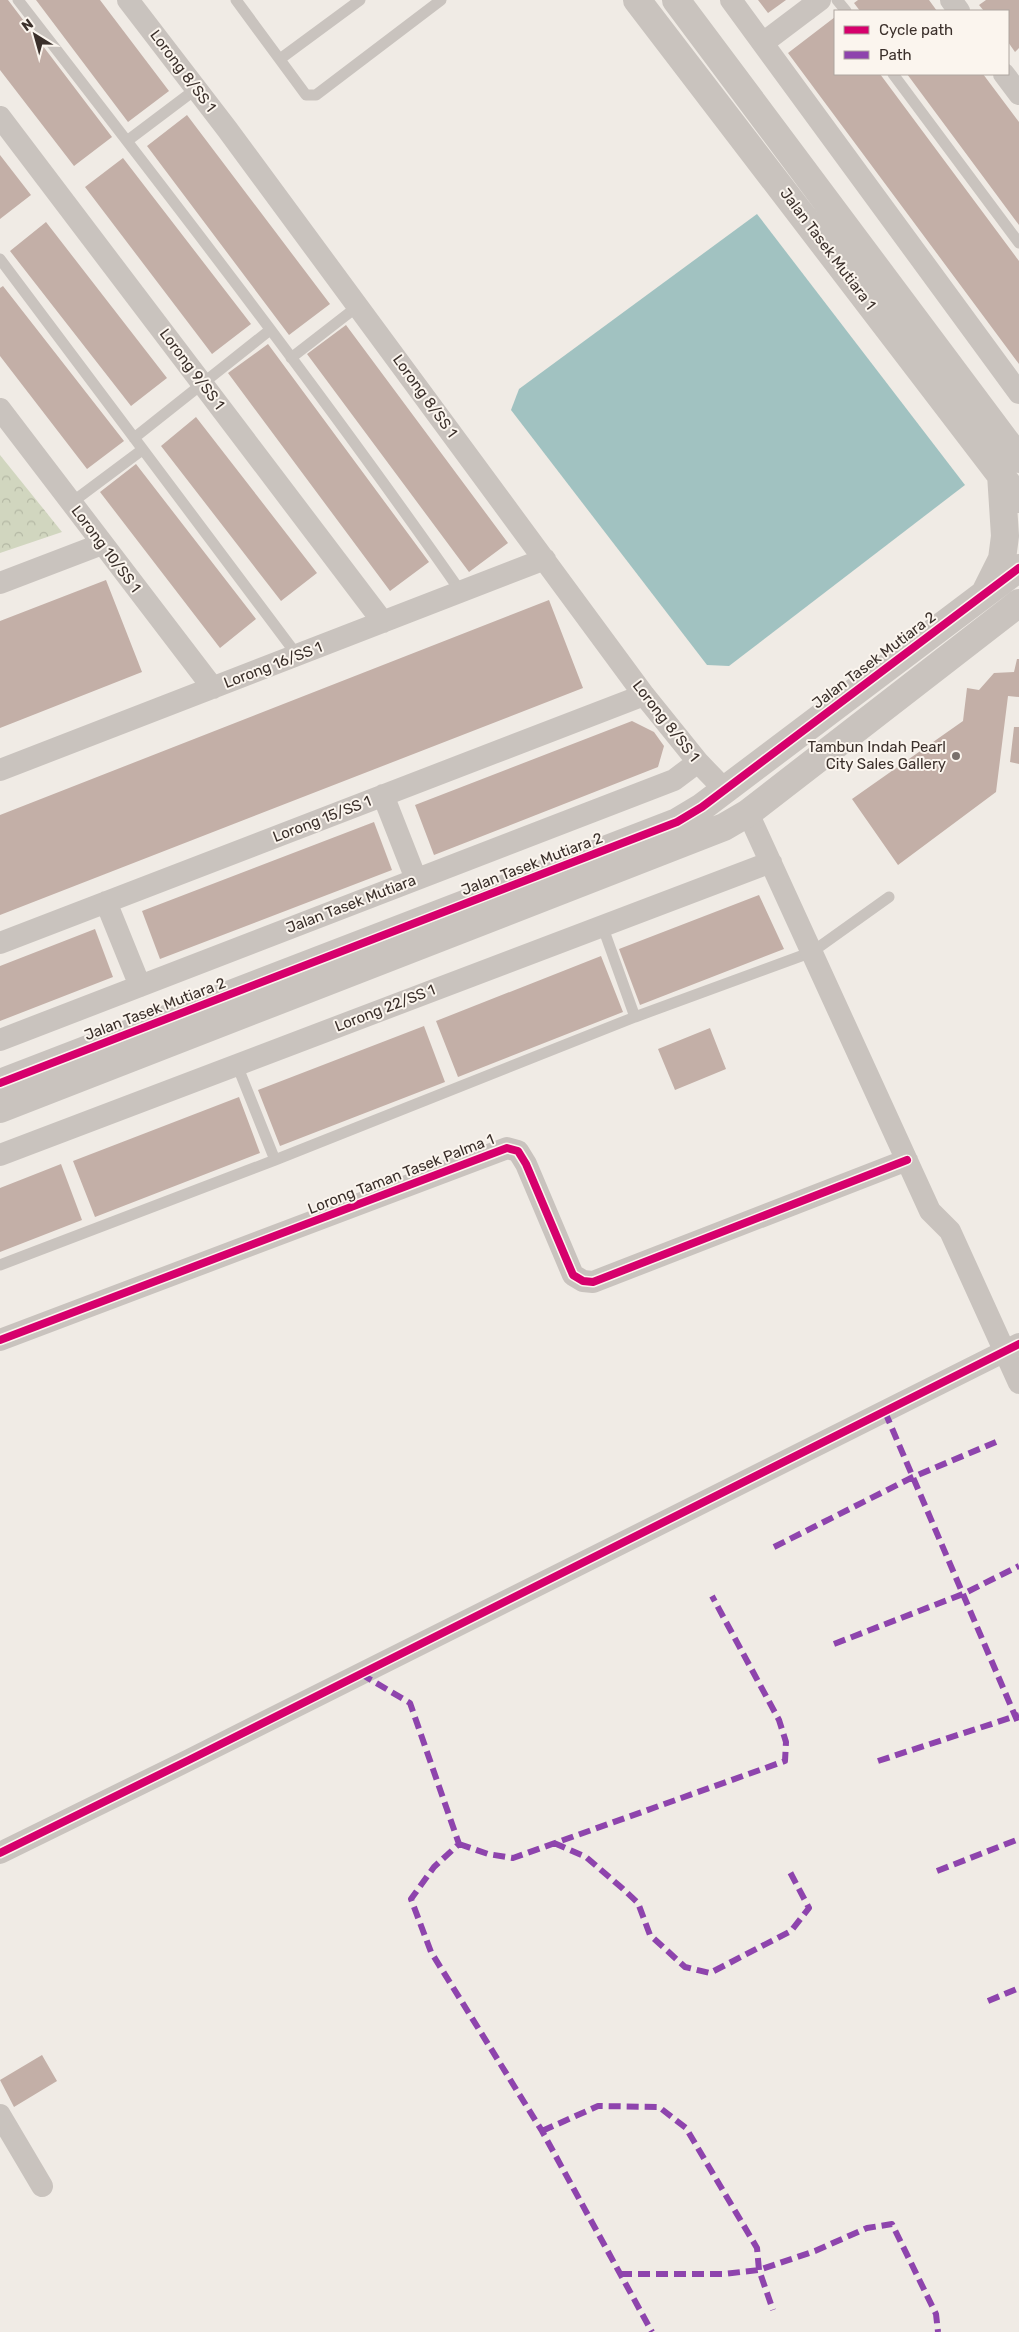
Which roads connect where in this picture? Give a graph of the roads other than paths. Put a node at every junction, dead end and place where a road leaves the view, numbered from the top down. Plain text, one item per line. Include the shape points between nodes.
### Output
1 (18, 0) edge
2 (128, 0) edge
3 (236, 0) edge
4 (360, 0) edge
5 (441, 0) edge
6 (637, 0) edge
7 (676, 0) edge
8 (731, 0) edge
9 (820, 0) edge
10 (837, 0) edge
11 (845, 10) edge
12 (763, 43) junction
13 (280, 60) junction
14 (893, 75) edge
15 (196, 89) junction
16 (0, 117) edge
17 (127, 141) junction
18 (1019, 243) edge
19 (2, 264) edge
20 (358, 306) junction
21 (270, 330) junction
22 (291, 358) junction
23 (203, 383) junction
24 (1019, 392) edge
25 (0, 409) edge
26 (134, 438) junction
27 (142, 450) junction
28 (1010, 467) edge
29 (1019, 499) edge
30 (71, 503) junction
31 (102, 544) junction
32 (545, 559) junction
33 (1019, 568) edge
34 (0, 582) edge
35 (461, 592) junction
36 (985, 594) junction
37 (1014, 608) edge
38 (383, 622) junction
39 (297, 655) junction
40 (213, 688) junction
41 (644, 695) junction
42 (698, 762) junction
43 (0, 770) edge
44 (725, 790) junction
45 (383, 795) junction
46 (748, 813) junction
47 (770, 862) junction
48 (416, 879) junction
49 (889, 897) dead end
50 (106, 902) junction
51 (602, 925) junction
52 (0, 943) edge
53 (812, 952) junction
54 (140, 986) junction
55 (636, 1017) junction
56 (0, 1040) edge
57 (236, 1065) junction
58 (0, 1083) edge
59 (0, 1109) edge
60 (0, 1155) edge
61 (275, 1160) junction
62 (907, 1160) junction
63 (0, 1265) edge
64 (0, 1340) edge
65 (1012, 1348) edge
66 (1019, 1383) edge
67 (0, 1853) edge
68 (0, 2115) edge
69 (42, 2186) dead end

1 - 17 lane
2 - 15 street, Lorong 8/SS 1
3 - 13 lane
4 - 13 lane
5 - 13 lane via 316,96 306,95
6 - 28 street, Jalan Tasek Mutiara 1
7 - 28 street, Jalan Tasek Mutiara 1
8 - 12 street
9 - 12 street
10 - 11 lane
12 - 24 street
14 - 18 lane
15 - 17 lane
15 - 20 street, Lorong 8/SS 1
16 - 23 street, Lorong 9/SS 1
17 - 21 lane
19 - 26 lane
20 - 22 lane
20 - 32 street, Lorong 8/SS 1
21 - 22 lane
21 - 23 lane
22 - 35 lane
23 - 26 lane
23 - 38 street, Lorong 9/SS 1
25 - 30 street, Lorong 10/SS 1
26 - 27 lane
27 - 30 lane
27 - 39 lane
28 - 29 street, Jalan Tasek Mutiara 1
28 - 36 street via 1002,559
30 - 31 street, Lorong 10/SS 1
31 - 34 street
31 - 40 street, Lorong 10/SS 1
32 - 35 street, Lorong 16/SS 1
32 - 41 street, Lorong 8/SS 1
33 - 36 street, Jalan Tasek Mutiara 2
35 - 38 street, Lorong 16/SS 1
36 - 44 street, Jalan Tasek Mutiara 2
37 - 46 street
38 - 39 street, Lorong 16/SS 1
39 - 40 street, Lorong 16/SS 1
40 - 43 street, Lorong 16/SS 1
41 - 42 street, Lorong 8/SS 1
41 - 45 street, Lorong 15/SS 1
42 - 44 street, Lorong 8/SS 1
42 - 48 street, Jalan Tasek Mutiara via 674,780
44 - 58 street, Jalan Tasek Mutiara 2 via 677,822
45 - 48 street
45 - 50 street, Lorong 15/SS 1
46 - 47 street
46 - 59 street via 724,827
47 - 51 street, Lorong 22/SS 1
47 - 53 street
48 - 54 street, Jalan Tasek Mutiara
49 - 53 lane
50 - 52 street, Lorong 15/SS 1
50 - 54 street
51 - 55 lane
51 - 57 street, Lorong 22/SS 1
53 - 55 lane
53 - 62 street
54 - 56 street, Jalan Tasek Mutiara
55 - 61 lane
57 - 60 street, Lorong 22/SS 1
57 - 61 lane
61 - 63 lane
62 - 64 street, Lorong Taman Tasek Palma 1 via 593,1282 582,1281 573,1275 526,1164 518,1151 507,1148
62 - 65 street via 930,1211 950,1230
65 - 66 street
65 - 67 street
68 - 69 street

